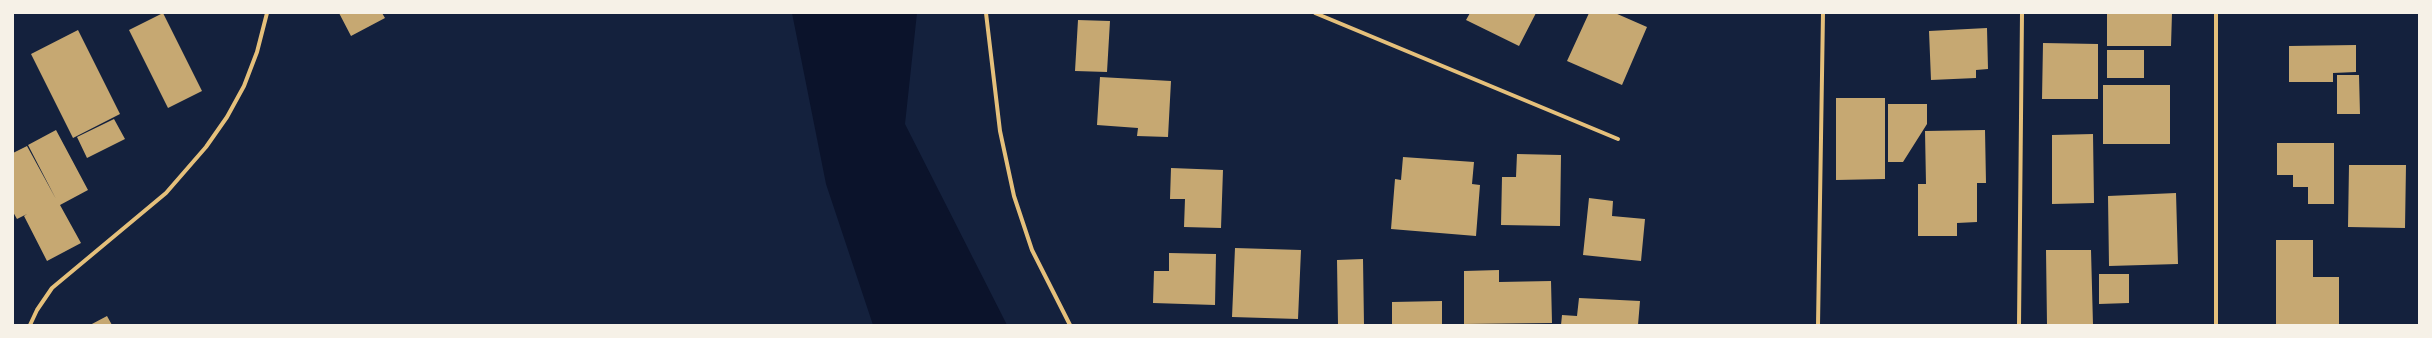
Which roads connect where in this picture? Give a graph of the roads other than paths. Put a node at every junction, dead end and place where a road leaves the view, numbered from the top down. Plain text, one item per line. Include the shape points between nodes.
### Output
1 (267, 13) edge
2 (986, 13) edge
3 (1315, 13) edge
4 (1823, 13) edge
5 (2022, 13) edge
6 (2216, 13) edge
7 (1618, 139) dead end
8 (30, 325) edge
9 (1070, 325) edge
10 (1818, 325) edge
11 (2018, 325) edge
12 (2216, 325) edge

1 - 8 street via 257,52 244,86 206,147 166,193 52,288
2 - 9 street via 1000,131 1014,196 1032,250
3 - 7 street
4 - 10 street
5 - 11 street
6 - 12 street

